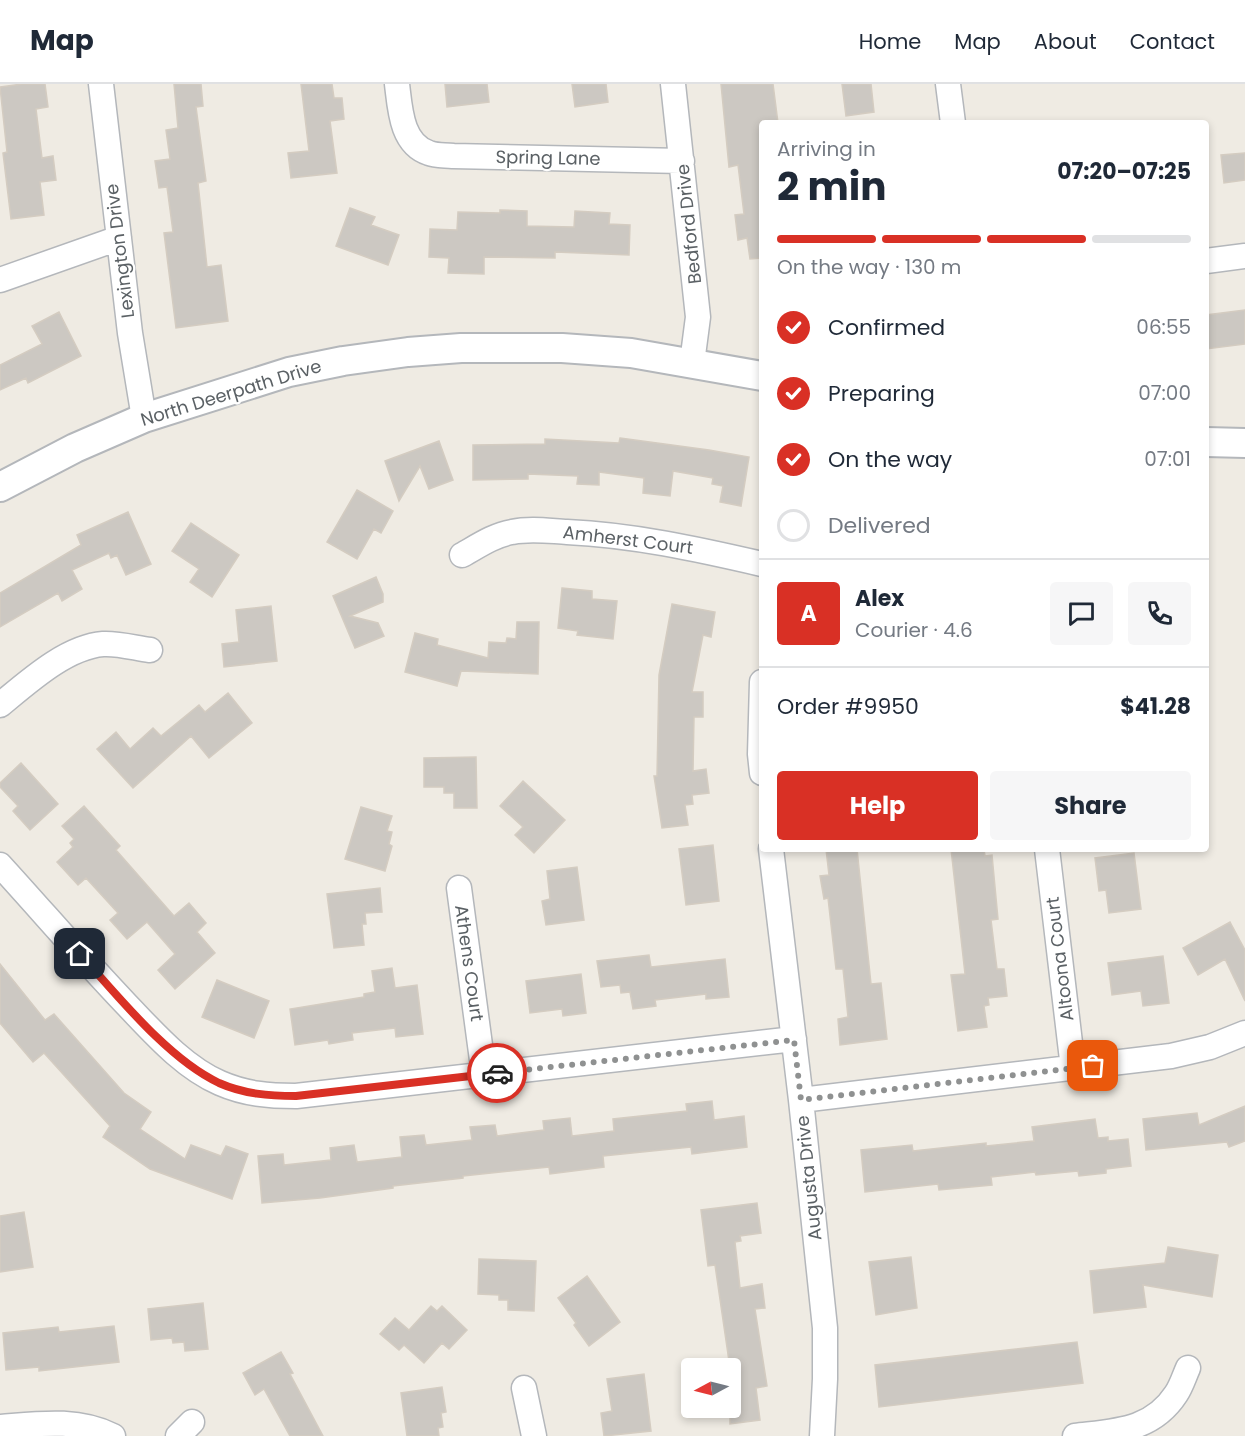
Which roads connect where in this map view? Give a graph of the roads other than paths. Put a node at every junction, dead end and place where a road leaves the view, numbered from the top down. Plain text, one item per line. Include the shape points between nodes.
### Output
1 (100, 84) edge
2 (397, 84) edge
3 (673, 84) edge
4 (948, 84) edge
5 (953, 120) edge
6 (682, 161) junction
7 (119, 238) junction
8 (1245, 256) edge
9 (1209, 261) edge
10 (0, 280) edge
11 (692, 363) junction
12 (759, 375) edge
13 (144, 418) junction
14 (1209, 442) edge
15 (1245, 443) edge
16 (0, 487) edge
17 (462, 555) dead end
18 (759, 563) edge
19 (150, 650) dead end
20 (0, 705) edge
21 (771, 852) edge
22 (1047, 852) edge
23 (0, 865) edge
24 (459, 888) dead end
25 (1245, 1033) edge
26 (794, 1040) junction
27 (1073, 1068) junction
28 (484, 1075) junction
29 (801, 1100) junction
30 (1188, 1368) dead end
31 (524, 1388) dead end
32 (0, 1427) edge
33 (113, 1436) edge
34 (534, 1436) edge
35 (822, 1436) edge
36 (1075, 1436) edge

1 - 7 street, Lexington Drive
2 - 6 street, Spring Lane via 402,125 416,145 428,153
3 - 6 street, Bedford Drive
4 - 5 street
6 - 11 street, Bedford Drive via 698,317
7 - 10 street
7 - 13 street, Lexington Drive
8 - 9 street
11 - 12 street, North Deerpath Drive
11 - 13 street, North Deerpath Drive via 562,348 408,352 289,372
13 - 16 street, North Deerpath Drive
14 - 15 street
17 - 18 street, Amherst Court via 510,532 528,530 605,534
19 - 20 street via 91,646 67,656
21 - 26 street, Augusta Drive
22 - 27 street, Altoona Court
23 - 28 street via 173,1053 218,1082 267,1096 296,1096
24 - 28 street, Athens Court
25 - 27 street via 1171,1056
26 - 28 street
26 - 29 street, Augusta Drive
27 - 29 street
29 - 35 street, Augusta Drive via 825,1328
30 - 36 street via 1176,1394 1153,1420 1124,1430
31 - 34 street
32 - 33 street via 51,1422

